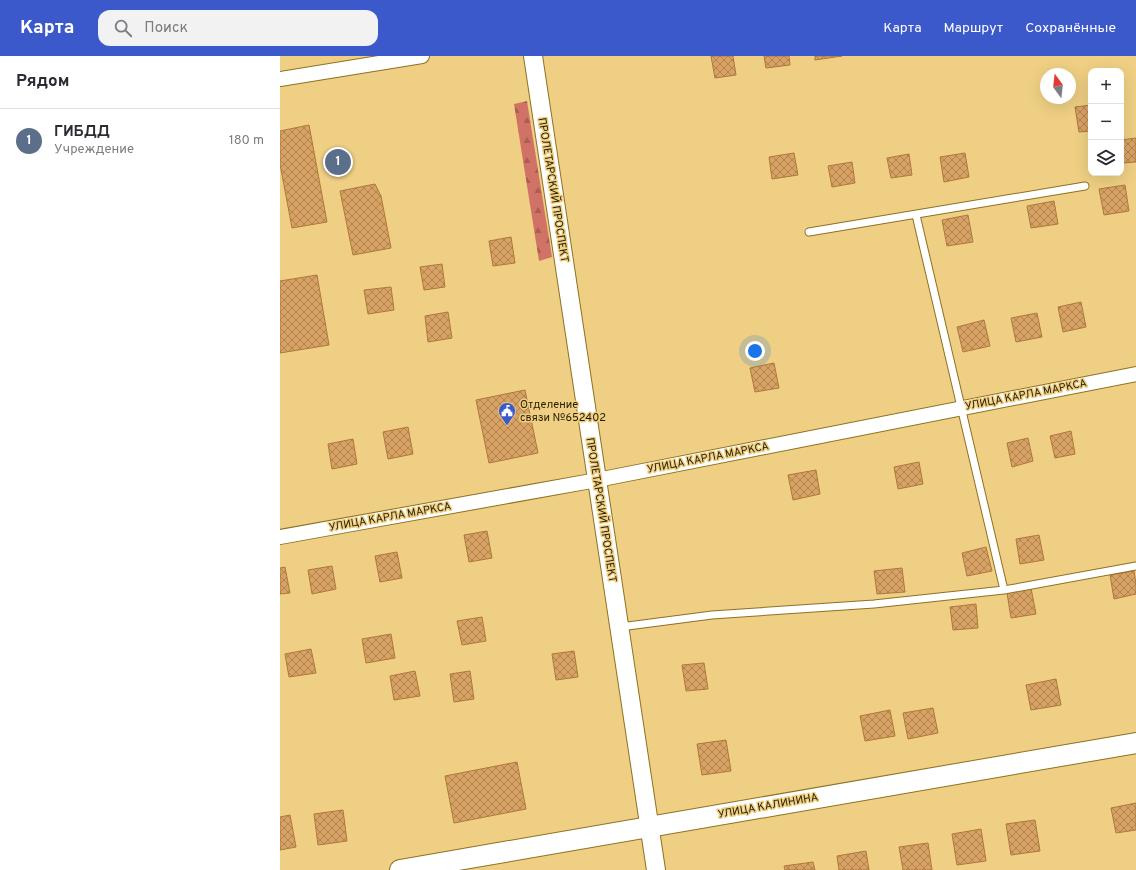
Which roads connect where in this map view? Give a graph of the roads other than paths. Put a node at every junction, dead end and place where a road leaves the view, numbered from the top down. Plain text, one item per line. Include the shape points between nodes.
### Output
1 (422, 56) edge
2 (533, 56) edge
3 (280, 79) edge
4 (1085, 186) dead end
5 (916, 215) junction
6 (809, 232) dead end
7 (1136, 374) edge
8 (962, 408) junction
9 (597, 480) junction
10 (280, 537) edge
11 (1136, 566) edge
12 (1004, 590) junction
13 (619, 627) junction
14 (1136, 743) edge
15 (649, 826) junction
16 (400, 870) edge
17 (656, 870) edge

1 - 3 street
2 - 9 street, ПРОЛЕТАРСКИЙ ПРОСПЕКТ
4 - 5 lane
5 - 6 lane
5 - 8 lane
7 - 8 street, УЛИЦА КАРЛА МАРКСА
8 - 9 street, УЛИЦА КАРЛА МАРКСА
8 - 12 lane
9 - 10 street, УЛИЦА КАРЛА МАРКСА
9 - 13 street, ПРОЛЕТАРСКИЙ ПРОСПЕКТ
11 - 12 lane
12 - 13 lane via 874,604 712,615
13 - 15 street, ПРОЛЕТАРСКИЙ ПРОСПЕКТ
14 - 15 main road, УЛИЦА КАЛИНИНА
15 - 16 main road, УЛИЦА КАЛИНИНА
15 - 17 street, ПРОЛЕТАРСКИЙ ПРОСПЕКТ

